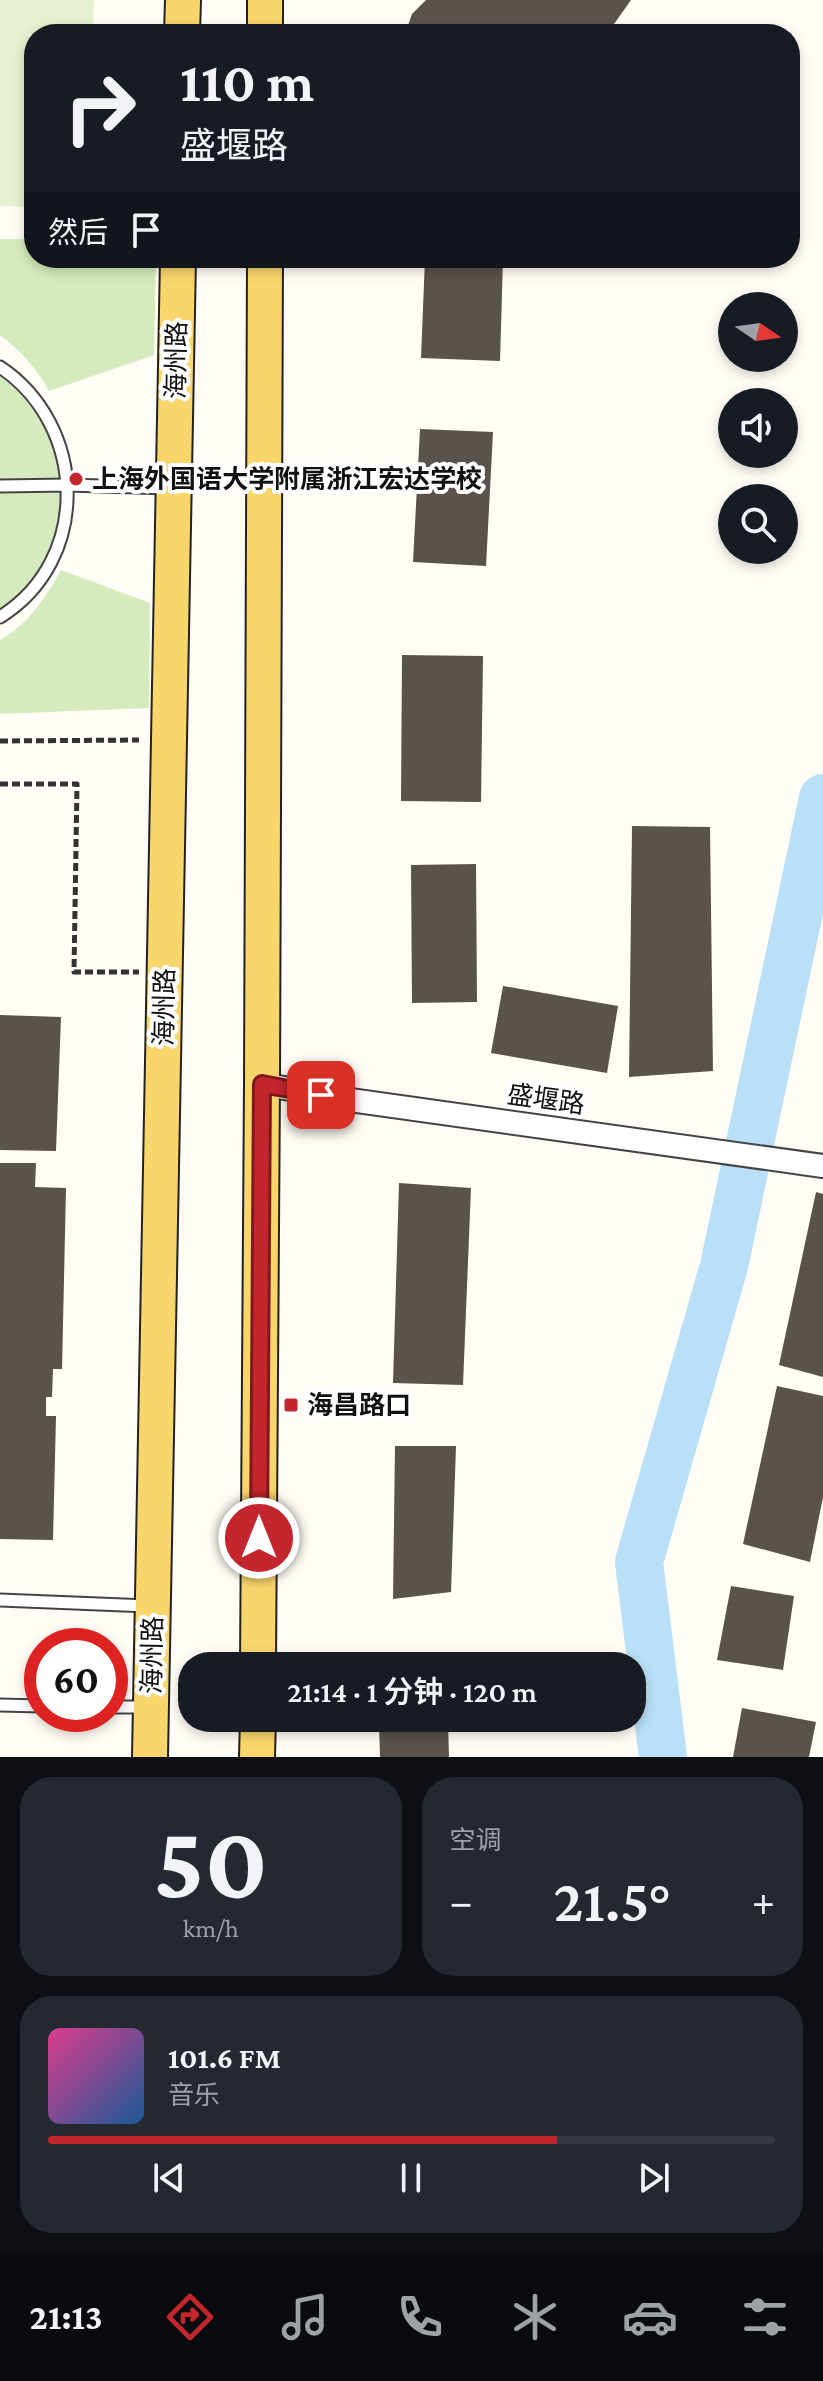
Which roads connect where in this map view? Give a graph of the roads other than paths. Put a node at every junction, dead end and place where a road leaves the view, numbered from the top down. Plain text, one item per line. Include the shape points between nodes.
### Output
1 (183, 0) edge
2 (265, 0) edge
3 (182, 24) edge
4 (265, 24) edge
5 (178, 268) edge
6 (265, 268) edge
7 (0, 367) edge
8 (68, 485) junction
9 (0, 486) edge
10 (173, 488) junction
11 (0, 617) edge
12 (262, 1084) junction
13 (823, 1166) edge
14 (0, 1600) edge
15 (153, 1606) junction
16 (258, 1652) edge
17 (0, 1705) edge
18 (24, 1706) edge
19 (128, 1707) edge
20 (151, 1707) junction
21 (258, 1732) edge
22 (150, 1757) edge
23 (257, 1757) edge

1 - 3 main road
2 - 4 main road
5 - 10 main road, 海州路
6 - 12 main road
7 - 8 lane via 45,412 64,457
8 - 9 lane
8 - 10 lane
8 - 11 lane via 63,531 54,555 27,596
10 - 15 main road, 海州路
12 - 13 street, 盛堰路
12 - 16 main road
14 - 15 lane
15 - 20 main road, 海州路
17 - 18 lane
19 - 20 lane
20 - 22 main road, 海州路
21 - 23 main road

